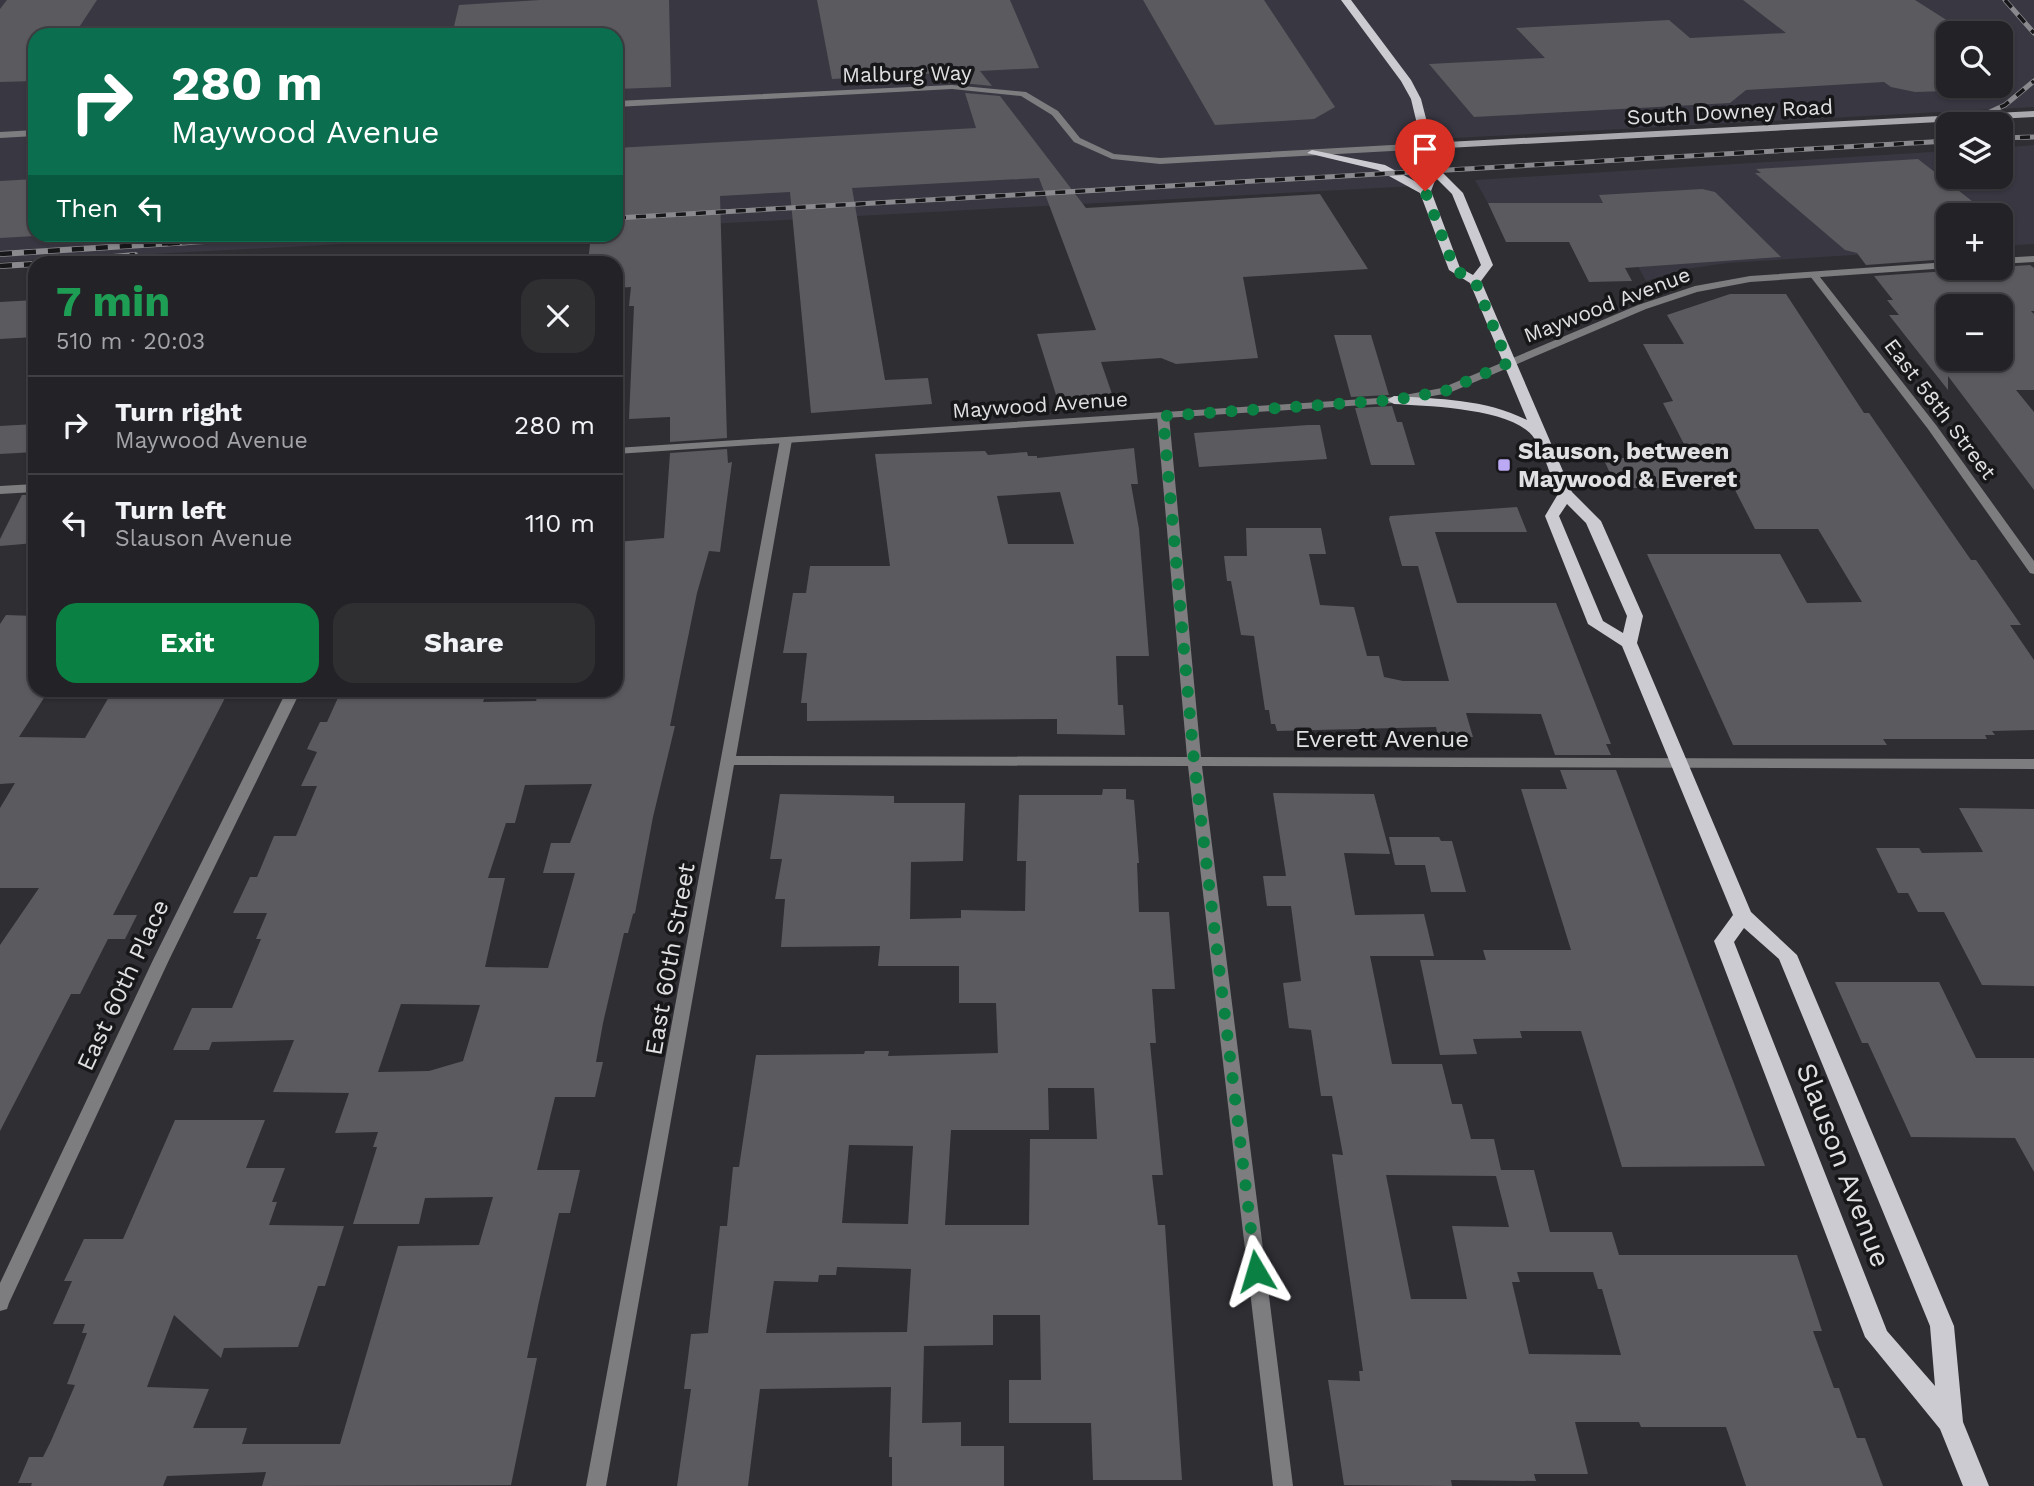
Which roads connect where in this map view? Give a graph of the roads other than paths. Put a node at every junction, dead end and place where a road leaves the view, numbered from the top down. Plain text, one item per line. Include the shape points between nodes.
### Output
1 (1346, 0) edge
2 (623, 104) edge
3 (2034, 114) edge
4 (28, 133) edge
5 (0, 135) edge
6 (1427, 143) junction
7 (1312, 153) junction
8 (1434, 170) junction
9 (1425, 191) junction
10 (2034, 259) edge
11 (2013, 260) edge
12 (1936, 266) edge
13 (1813, 274) junction
14 (1475, 281) junction
15 (1508, 363) junction
16 (1394, 400) junction
17 (1163, 416) junction
18 (1539, 434) junction
19 (786, 440) junction
20 (623, 451) edge
21 (28, 488) edge
22 (0, 490) edge
23 (1565, 494) junction
24 (2034, 570) edge
25 (1629, 643) junction
26 (290, 697) edge
27 (730, 760) junction
28 (1194, 761) junction
29 (1680, 763) junction
30 (2034, 764) edge
31 (1743, 916) junction
32 (0, 1303) edge
33 (1950, 1422) junction
34 (596, 1486) edge
35 (1283, 1486) edge
36 (1976, 1486) edge

1 - 6 main road via 1406,80
2 - 7 street, Malburg Way via 952,87 1023,94 1055,113 1077,140 1112,156 1160,162
3 - 6 main road, South Downey Road
4 - 5 street
6 - 7 street, Malburg Way
6 - 8 main road
7 - 9 main road via 1381,167
8 - 9 main road
8 - 14 main road via 1457,193 1487,265
9 - 14 main road, Slauson Avenue via 1455,270
10 - 11 street
12 - 13 street, Maywood Avenue
13 - 15 street, Maywood Avenue via 1695,289
13 - 24 street, East 58th Street via 1932,427
14 - 15 main road, Slauson Avenue
15 - 16 street, Maywood Avenue via 1445,391
15 - 18 main road, Slauson Avenue
16 - 17 street, Maywood Avenue
16 - 18 main road via 1485,406
17 - 19 street, Maywood Avenue
17 - 28 street
18 - 23 main road, Slauson Avenue
19 - 20 street, Maywood Avenue
19 - 27 street, East 60th Street
21 - 22 street
23 - 25 main road, Slauson Avenue via 1593,521 1635,615
23 - 25 main road via 1552,516 1596,624
25 - 29 main road, Slauson Avenue
26 - 32 street, East 60th Place
27 - 28 street, Everett Avenue
27 - 34 street, East 60th Street
28 - 29 street, Everett Avenue
28 - 35 street
29 - 30 street, Everett Avenue
29 - 31 main road, Slauson Avenue
31 - 33 main road, Slauson Avenue via 1787,956 1942,1326
31 - 33 main road, Slauson Avenue via 1724,941 1877,1337
33 - 36 main road, Slauson Avenue

